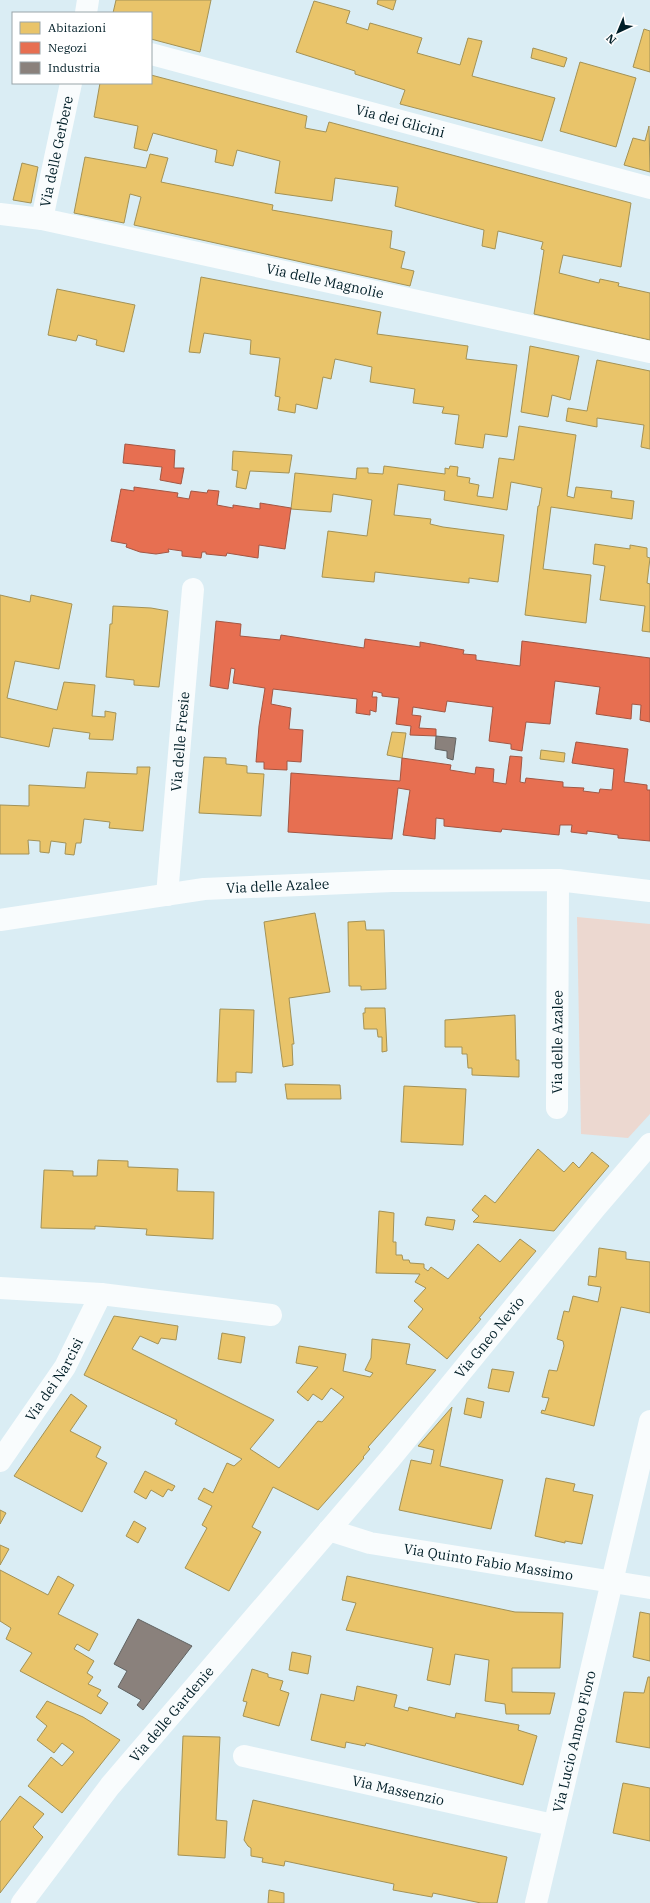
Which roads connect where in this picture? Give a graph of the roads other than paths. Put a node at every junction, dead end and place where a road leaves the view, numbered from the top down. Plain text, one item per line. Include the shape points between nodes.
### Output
1 (88, 0) edge
2 (86, 12) edge
3 (152, 54) edge
4 (71, 84) edge
5 (650, 188) edge
6 (0, 214) edge
7 (42, 220) junction
8 (650, 352) edge
9 (193, 589) dead end
10 (558, 880) junction
11 (650, 891) edge
12 (167, 895) junction
13 (0, 920) edge
14 (557, 1108) dead end
15 (650, 1144) edge
16 (0, 1288) edge
17 (101, 1294) junction
18 (271, 1315) dead end
19 (650, 1421) edge
20 (0, 1461) edge
21 (329, 1530) junction
22 (612, 1581) junction
23 (650, 1588) edge
24 (244, 1756) dead end
25 (553, 1825) junction
26 (22, 1903) edge
27 (536, 1903) edge

1 - 2 street
3 - 5 street, Via dei Glicini
4 - 7 street, Via delle Gerbere
6 - 7 street, Via delle Magnolie
7 - 8 street, Via delle Magnolie
9 - 12 street, Via delle Fresie
10 - 11 street, Via delle Azalee
10 - 12 street, Via delle Azalee via 392,881 204,889
10 - 14 street, Via delle Azalee
12 - 13 street, Via delle Azalee
15 - 21 street, Via Gneo Nevio
16 - 17 street
17 - 18 street
17 - 20 street, Via dei Narcisi via 65,1367
19 - 22 street, Via Lucio Anneo Floro
21 - 22 street, Via Quinto Fabio Massimo via 370,1543
21 - 26 street, Via delle Gardenie via 110,1786
22 - 23 street, Via Quinto Fabio Massimo
22 - 25 street, Via Lucio Anneo Floro
24 - 25 street, Via Massenzio
25 - 27 street, Via Lucio Anneo Floro

